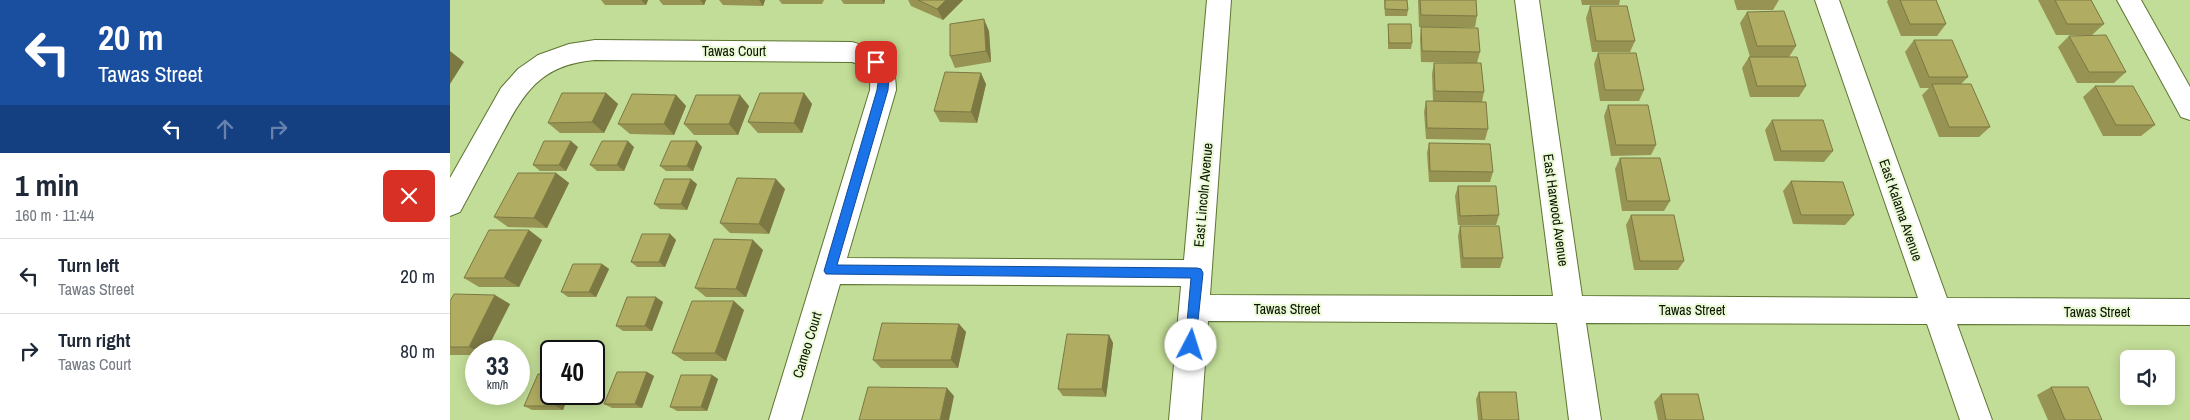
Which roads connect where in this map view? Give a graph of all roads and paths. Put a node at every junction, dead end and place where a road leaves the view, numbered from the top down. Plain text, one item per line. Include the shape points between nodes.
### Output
1 (1219, 0) edge
2 (1527, 0) edge
3 (1827, 0) edge
4 (2128, 0) edge
5 (2190, 110) edge
6 (450, 204) edge
7 (830, 271) junction
8 (1197, 273) junction
9 (1194, 308) junction
10 (1570, 308) junction
11 (1937, 311) junction
12 (2190, 312) edge
13 (785, 420) edge
14 (1185, 420) edge
15 (1585, 420) edge
16 (1976, 420) edge

1 - 8 street, East Lincoln Avenue
2 - 10 street, East Harwood Avenue
3 - 11 street, East Kalama Avenue
4 - 5 street
6 - 7 street, Tawas Court via 510,95 536,68 556,57 595,50 852,52 876,62 884,83
7 - 8 street
7 - 13 street, Cameo Court
8 - 9 street, East Lincoln Avenue
9 - 10 street, Tawas Street
9 - 14 street, East Lincoln Avenue
10 - 11 street, Tawas Street
10 - 15 street, East Harwood Avenue
11 - 12 street, Tawas Street
11 - 16 street, East Kalama Avenue

